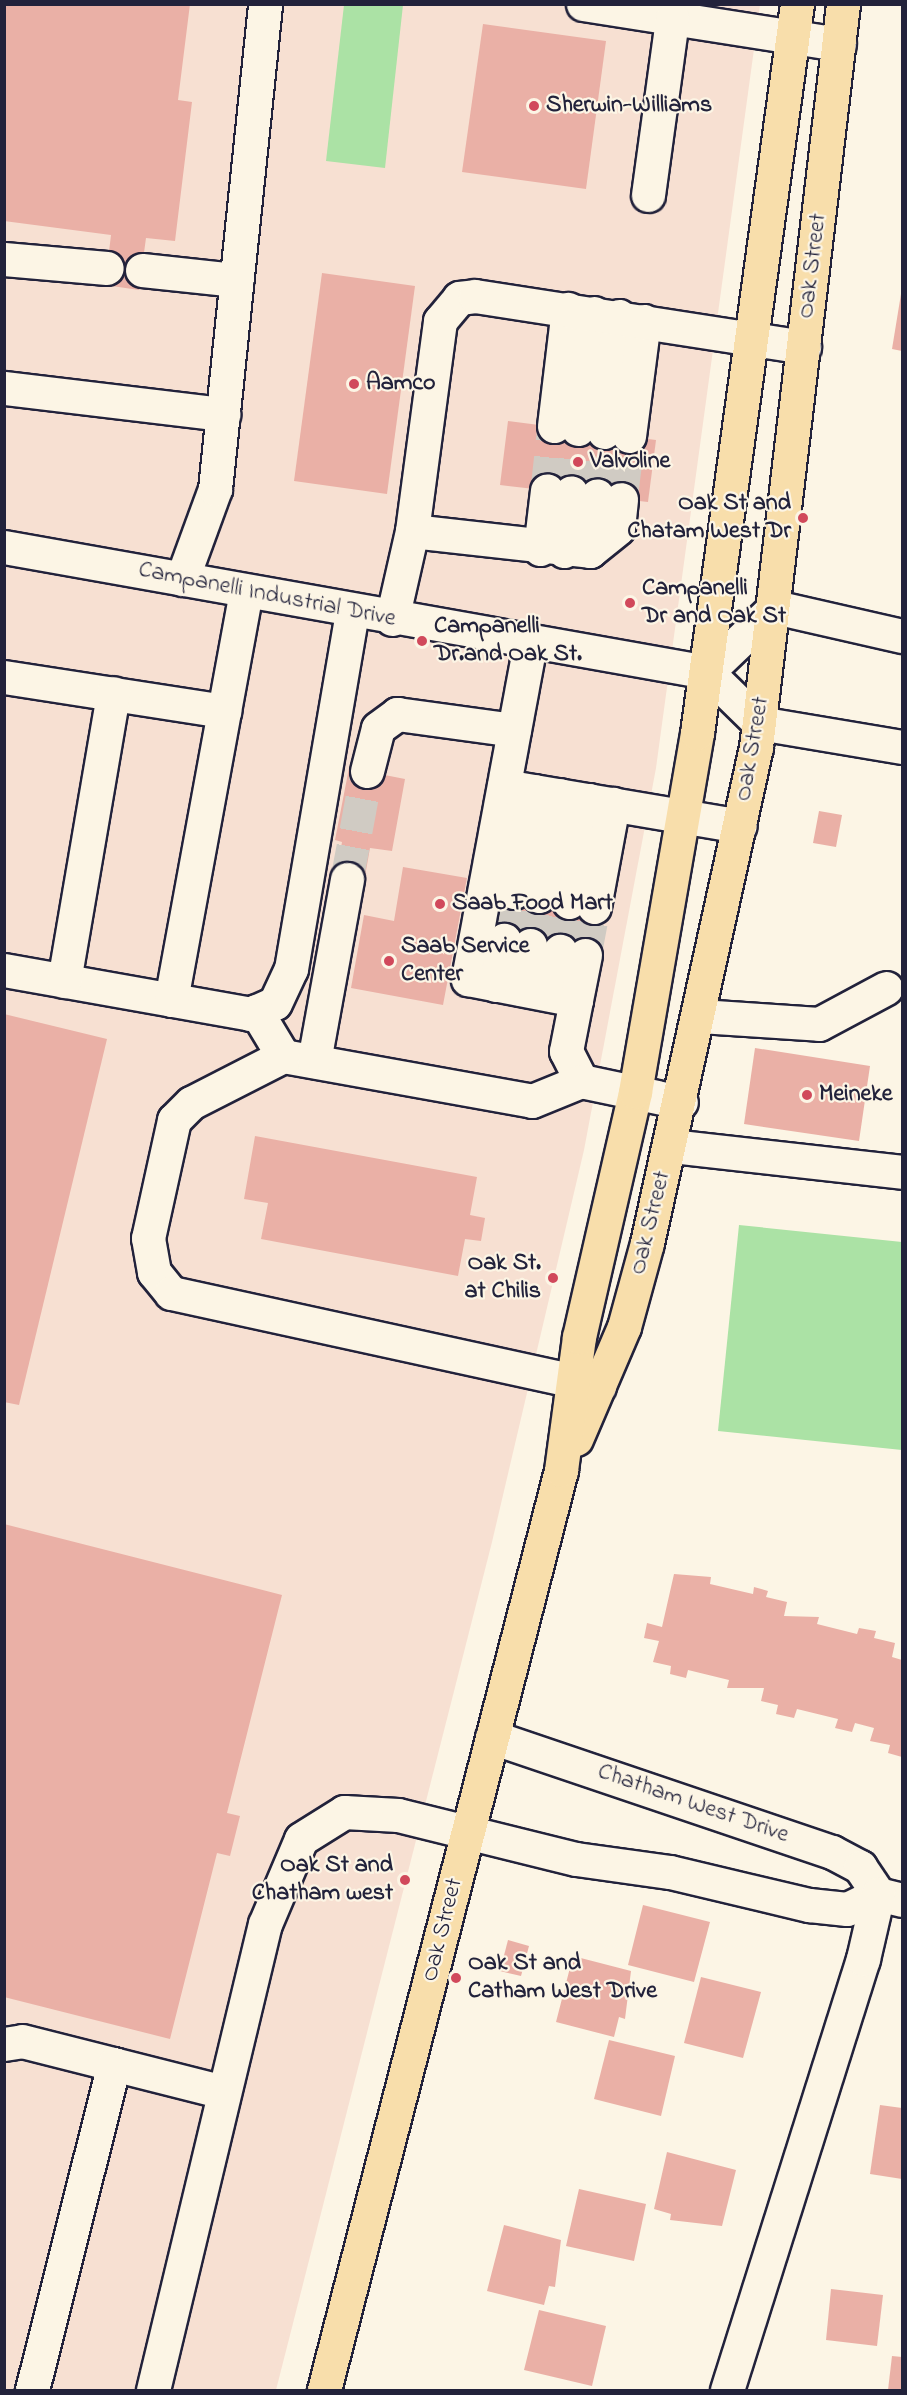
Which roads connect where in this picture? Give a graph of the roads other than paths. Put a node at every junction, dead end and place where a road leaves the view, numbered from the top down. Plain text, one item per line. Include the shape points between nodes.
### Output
1 (265, 4) edge
2 (584, 4) edge
3 (797, 4) edge
4 (843, 4) edge
5 (672, 20) junction
6 (793, 40) junction
7 (839, 44) junction
8 (648, 195) dead end
9 (4, 259) edge
10 (107, 268) dead end
11 (142, 270) dead end
12 (237, 280) junction
13 (619, 318) junction
14 (753, 340) junction
15 (804, 347) junction
16 (4, 388) edge
17 (223, 414) junction
18 (412, 531) junction
19 (4, 547) edge
20 (565, 550) junction
21 (182, 579) junction
22 (246, 591) junction
23 (775, 607) junction
24 (352, 610) junction
25 (392, 618) junction
26 (903, 636) edge
27 (530, 644) junction
28 (707, 672) junction
29 (4, 677) edge
30 (113, 693) junction
31 (224, 711) junction
32 (759, 723) junction
33 (514, 730) junction
34 (903, 747) edge
35 (367, 771) tunnel mouth
36 (560, 795) junction
37 (683, 816) junction
38 (740, 826) junction
39 (347, 879) tunnel mouth
40 (4, 970) edge
41 (64, 981) junction
42 (886, 988) dead end
43 (536, 992) junction
44 (171, 1000) junction
45 (256, 1011) junction
46 (700, 1016) junction
47 (298, 1059) junction
48 (581, 1081) junction
49 (635, 1092) junction
50 (681, 1102) junction
51 (671, 1146) junction
52 (903, 1172) edge
53 (586, 1382) junction
54 (492, 1737) junction
55 (468, 1831) junction
56 (890, 1897) edge
57 (4, 2044) edge
58 (114, 2064) junction
59 (224, 2092) junction
60 (32, 2391) edge
61 (153, 2391) edge
62 (324, 2391) edge
63 (727, 2391) edge

1 - 12 street
2 - 5 street
3 - 6 main road, Oak Street
4 - 7 main road, Oak Street
5 - 6 street
5 - 8 street
6 - 7 street
6 - 14 main road, Oak Street
7 - 15 main road, Oak Street
9 - 10 street
11 - 12 street
12 - 17 street
13 - 13 street via 591,431
13 - 14 street
13 - 18 street via 475,296 448,306 440,321
14 - 15 street
14 - 28 main road, Oak Street
15 - 23 main road, Oak Street
16 - 17 street
17 - 21 street via 215,489
18 - 20 street
18 - 25 street
19 - 21 street, Campanelli Industrial Drive
20 - 20 street via 618,528 584,494
21 - 22 street, Campanelli Industrial Drive
22 - 24 street, Campanelli Industrial Drive
22 - 31 street
23 - 26 street
23 - 28 street
23 - 32 main road, Oak Street
24 - 25 street, Campanelli Industrial Drive
24 - 45 street via 291,969 275,1003
25 - 27 street, Campanelli Industrial Drive
27 - 28 street, Campanelli Industrial Drive
27 - 33 street
28 - 32 street
28 - 37 main road, Oak Street
29 - 30 street
30 - 31 street
30 - 41 street
31 - 44 street
32 - 34 street
32 - 38 main road, Oak Street
33 - 35 street via 397,714 378,728
33 - 36 street
36 - 36 street via 554,899
36 - 37 street
36 - 43 street via 468,979
37 - 38 street
37 - 49 main road, Oak Street
38 - 46 main road, Oak Street
39 - 47 street
40 - 41 street
41 - 44 street
42 - 46 street via 819,1024
43 - 43 street via 545,948
43 - 48 street
44 - 45 street
45 - 47 street
46 - 50 main road, Oak Street
47 - 48 street via 532,1101
47 - 53 street via 191,1103 174,1120 148,1238 154,1272 171,1293
48 - 49 street
49 - 50 street
49 - 53 main road, Oak Street
50 - 51 main road, Oak Street
51 - 52 street
51 - 53 main road, Oak Street via 624,1328
53 - 54 main road, Oak Street
54 - 55 main road, Oak Street
54 - 56 street, Chatham West Drive via 832,1851 860,1867
55 - 56 street via 576,1859 670,1872 809,1905 847,1909
55 - 59 street via 398,1815 344,1812 301,1839 265,1924
55 - 62 main road, Oak Street
56 - 63 street via 863,1959
57 - 58 street via 22,2041
58 - 59 street
58 - 60 street
59 - 61 street

